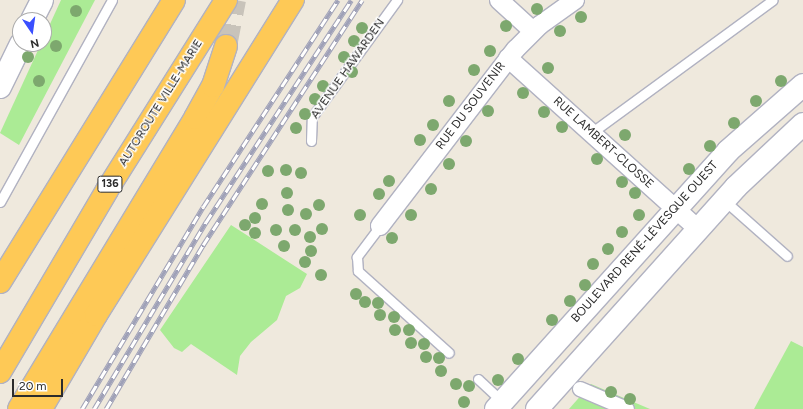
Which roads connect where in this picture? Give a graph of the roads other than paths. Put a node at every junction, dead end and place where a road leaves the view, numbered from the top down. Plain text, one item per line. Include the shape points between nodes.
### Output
1 (42, 0) edge
2 (112, 0) edge
3 (174, 0) edge
4 (226, 0) edge
5 (293, 0) edge
6 (397, 0) edge
7 (499, 0) edge
8 (575, 0) edge
9 (772, 0) edge
10 (36, 12) edge
11 (533, 31) junction
12 (226, 46) tunnel mouth
13 (17, 52) edge
14 (508, 58) junction
15 (803, 85) edge
16 (0, 87) edge
17 (803, 124) edge
18 (592, 133) junction
19 (311, 141) dead end
20 (724, 200) junction
21 (0, 202) edge
22 (675, 209) junction
23 (380, 226) joint
24 (698, 229) junction
25 (787, 256) dead end
26 (0, 282) edge
27 (449, 353) dead end
28 (0, 372) edge
29 (478, 379) dead end
30 (580, 389) dead end
31 (499, 405) edge
32 (19, 409) edge
33 (42, 409) edge
34 (537, 409) edge
35 (627, 409) edge

1 - 10 main road
2 - 21 lane
3 - 26 highway
4 - 28 highway, AUTOROUTE VILLE-MARIE / 136 via 107,190
5 - 33 highway via 112,288
6 - 19 lane, AVENUE HAWARDEN via 312,117
7 - 11 street
8 - 11 street, RUE DU SOUVENIR
9 - 18 lane
11 - 14 street, RUE DU SOUVENIR
12 - 32 highway via 213,86 195,118
13 - 16 main road
14 - 18 street, RUE LAMBERT-CLOSSE
14 - 23 street, RUE DU SOUVENIR
15 - 22 main road, BOULEVARD RENÉ-LÉVESQUE OUEST via 746,133
17 - 20 main road
18 - 22 street, RUE LAMBERT-CLOSSE
20 - 24 main road
20 - 25 lane
22 - 24 street, RUE LAMBERT-CLOSSE
22 - 31 main road, BOULEVARD RENÉ-LÉVESQUE OUEST
23 - 27 lane via 357,257 360,275
24 - 34 main road
29 - 31 lane
30 - 35 street

